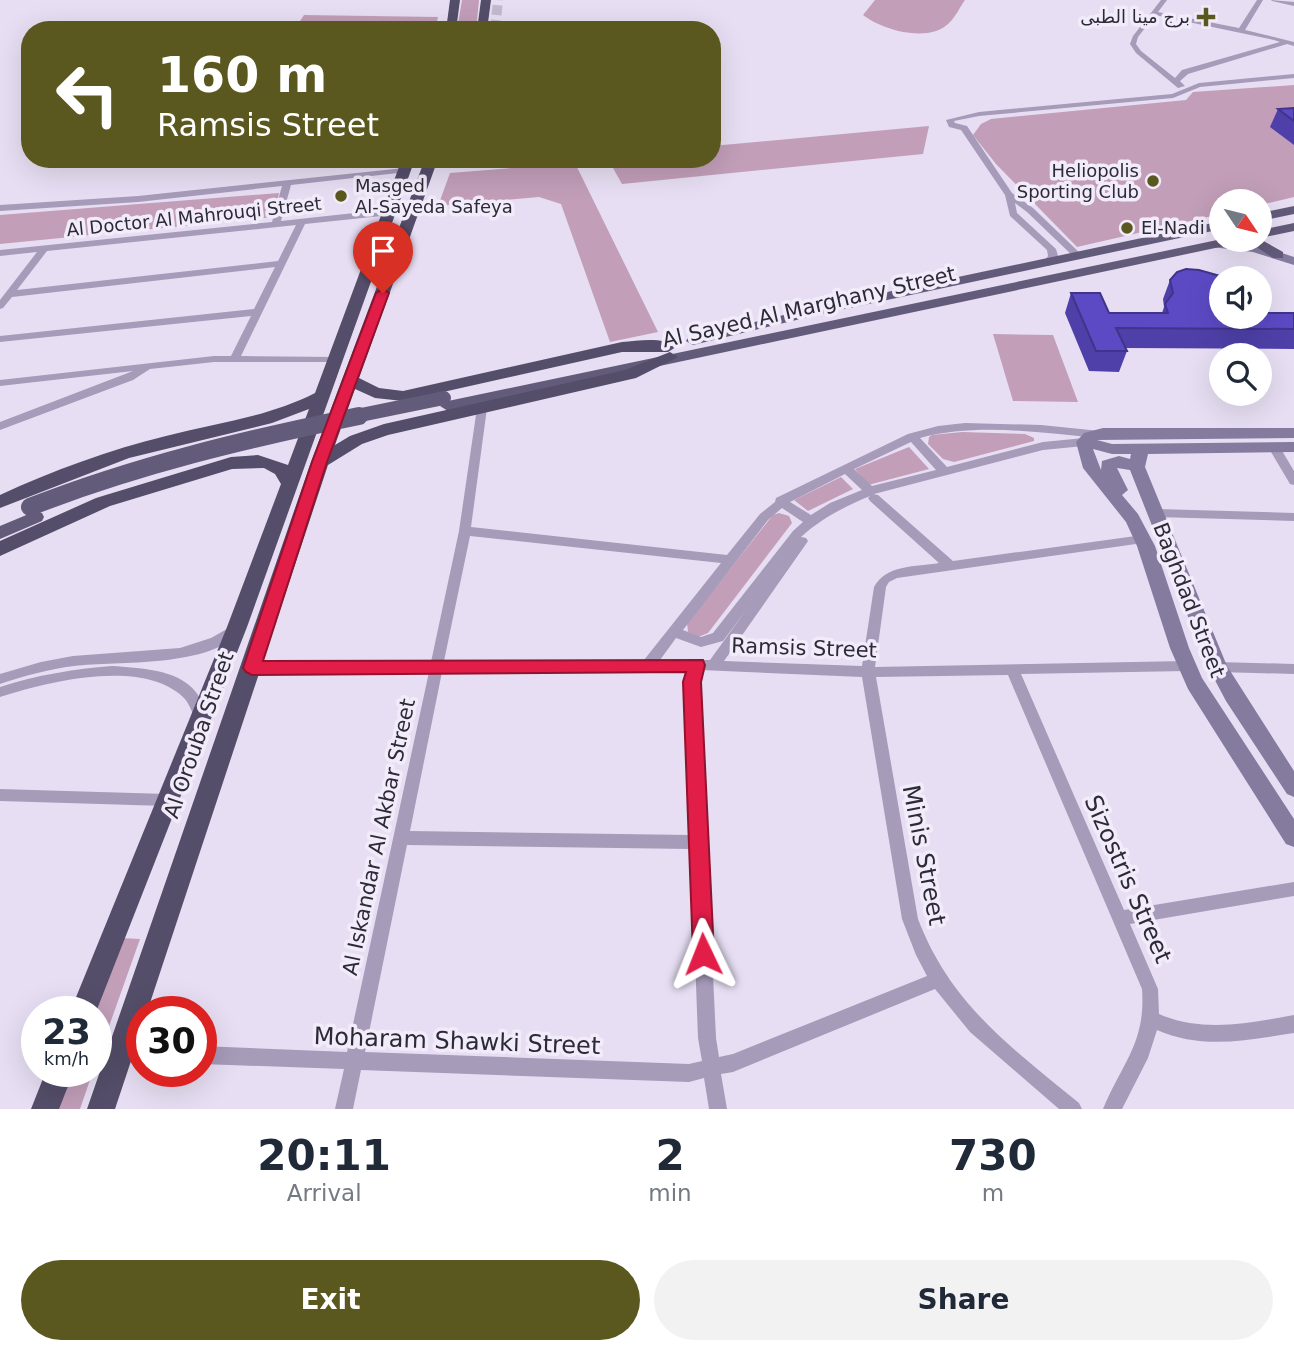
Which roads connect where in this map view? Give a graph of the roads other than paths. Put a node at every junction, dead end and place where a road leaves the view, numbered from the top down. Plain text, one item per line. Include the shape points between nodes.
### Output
1 (455, 0) edge
2 (486, 0) edge
3 (1164, 0) edge
4 (1260, 0) edge
5 (1274, 0) edge
6 (1294, 4) edge
7 (1154, 13) junction
8 (452, 21) edge
9 (483, 21) edge
10 (1222, 27) junction
11 (1241, 31) junction
12 (1215, 37) dead end
13 (1292, 42) edge
14 (1294, 76) edge
15 (1175, 82) junction
16 (1184, 89) junction
17 (965, 122) junction
18 (951, 123) dead end
19 (429, 168) edge
20 (404, 171) edge
21 (290, 183) junction
22 (1009, 195) junction
23 (0, 208) edge
24 (1294, 210) edge
25 (391, 212) junction
26 (1272, 215) edge
27 (302, 221) junction
28 (276, 223) junction
29 (1294, 227) edge
30 (1209, 228) edge
31 (1198, 230) junction
32 (1272, 232) edge
33 (1209, 233) edge
34 (1209, 246) edge
35 (44, 249) junction
36 (1266, 252) edge
37 (1272, 252) edge
38 (0, 253) edge
39 (1278, 255) junction
40 (1078, 256) junction
41 (1294, 261) edge
42 (1048, 262) junction
43 (280, 264) junction
44 (10, 294) junction
45 (0, 306) edge
46 (257, 312) junction
47 (0, 339) edge
48 (688, 348) junction
49 (669, 352) junction
50 (235, 358) junction
51 (337, 360) junction
52 (149, 365) junction
53 (350, 380) junction
54 (0, 383) edge
55 (413, 394) junction
56 (323, 396) junction
57 (482, 408) junction
58 (418, 423) junction
59 (0, 426) edge
60 (242, 426) junction
61 (1041, 429) junction
62 (1294, 433) edge
63 (912, 437) junction
64 (1093, 440) junction
65 (1047, 445) junction
66 (1144, 447) junction
67 (1274, 447) junction
68 (1294, 447) edge
69 (242, 461) junction
70 (320, 462) junction
71 (1137, 467) junction
72 (846, 468) junction
73 (944, 471) junction
74 (1294, 481) edge
75 (290, 485) junction
76 (872, 494) junction
77 (780, 501) junction
78 (0, 502) edge
79 (1122, 506) junction
80 (1157, 513) junction
81 (1294, 517) edge
82 (811, 520) junction
83 (0, 522) edge
84 (465, 531) junction
85 (0, 533) edge
86 (1143, 539) junction
87 (0, 549) edge
88 (730, 560) junction
89 (948, 564) junction
90 (237, 628) junction
91 (673, 632) junction
92 (437, 665) junction
93 (648, 665) junction
94 (705, 665) junction
95 (1186, 666) junction
96 (1219, 667) junction
97 (252, 668) junction
98 (1294, 669) edge
99 (1012, 670) junction
100 (868, 673) junction
101 (0, 679) edge
102 (0, 692) edge
103 (202, 719) junction
104 (1294, 788) edge
105 (0, 795) edge
106 (166, 800) junction
107 (1294, 837) edge
108 (400, 838) junction
109 (699, 842) junction
110 (1294, 889) edge
111 (1121, 918) junction
112 (936, 980) junction
113 (89, 996) edge
114 (150, 996) edge
115 (1153, 1019) junction
116 (1294, 1024) edge
117 (217, 1056) edge
118 (353, 1061) junction
119 (126, 1064) edge
120 (710, 1070) junction
121 (54, 1087) edge
122 (45, 1109) edge
123 (101, 1109) edge
124 (344, 1109) edge
125 (718, 1109) edge
126 (1073, 1109) edge
127 (1112, 1109) edge

1 - 8 highway
2 - 9 highway
3 - 7 street
4 - 11 street
5 - 6 street
7 - 10 street
7 - 15 street via 1135,37 1134,47
10 - 11 street
10 - 12 street
11 - 13 street
13 - 15 street via 1185,72
14 - 16 street
15 - 16 street
16 - 17 street via 1168,97 991,114
17 - 18 street
17 - 22 street
19 - 53 highway, Al Orouba Street
20 - 21 street
20 - 21 street
20 - 25 highway, Al Orouba Street
21 - 23 street
21 - 28 street
22 - 40 street
22 - 42 street via 1013,214 1052,249 1054,256
24 - 26 main road
25 - 27 street, Al Doctor Al Mahrouqi Street
25 - 51 highway, Al Orouba Street
27 - 28 street, Al Doctor Al Mahrouqi Street
27 - 43 street
28 - 35 street, Al Doctor Al Mahrouqi Street
29 - 32 main road
30 - 31 main road, Al Sayed Al Marghany Street
31 - 33 main road
31 - 40 main road, Al Sayed Al Marghany Street
34 - 48 main road, Al Sayed Al Marghany Street
35 - 38 street, Al Doctor Al Mahrouqi Street
35 - 44 street
36 - 39 main road
37 - 39 main road
39 - 41 main road
40 - 42 main road, Al Sayed Al Marghany Street
42 - 48 main road, Al Sayed Al Marghany Street via 821,310
43 - 44 street
43 - 46 street
44 - 45 street
46 - 47 street
46 - 50 street
48 - 49 main road, Al Sayed Al Marghany Street
49 - 55 highway, Al Sayed Al Marghany Street via 641,345 622,347
49 - 57 highway, Al Sayed Al Marghany Street via 630,374
49 - 83 main road, bridge via 172,458 95,482
49 - 85 main road via 210,458 86,497
50 - 51 street
50 - 52 street
51 - 56 highway, Al Orouba Street
52 - 54 street
52 - 59 street via 135,375
53 - 55 highway, Al Sayed Al Marghany Street via 375,393
53 - 70 highway, Al Orouba Street
55 - 58 highway via 408,409
56 - 60 highway via 282,415
56 - 75 highway, Al Orouba Street
57 - 58 highway, Al Sayed Al Marghany Street
57 - 84 street, Al Iskandar Al Akbar Street
58 - 70 highway, Al Sayed Al Marghany Street via 370,434
60 - 69 highway via 258,431 262,442
60 - 78 highway via 113,457
61 - 63 street via 954,428
61 - 64 street
61 - 65 street
62 - 64 main road
63 - 72 street
63 - 73 street
64 - 65 street
64 - 66 main road via 1112,449
64 - 76 street
64 - 79 main road, Baghdad Street via 1095,474
65 - 73 street
66 - 67 main road
66 - 71 main road
67 - 68 main road
67 - 74 street
69 - 75 highway via 279,467
69 - 87 highway via 103,502
70 - 97 highway, Al Orouba Street
71 - 79 main road via 1119,461 1108,467 1124,496
71 - 80 main road, Baghdad Street
72 - 76 street
72 - 77 street
73 - 76 street
75 - 90 highway, Al Orouba Street
76 - 82 street via 841,503
76 - 89 street
76 - 94 street via 808,534
77 - 82 street
77 - 88 street
79 - 86 main road, Baghdad Street
80 - 81 street
80 - 96 main road, Baghdad Street
82 - 91 street via 718,637 701,642
84 - 88 street
84 - 92 street, Al Iskandar Al Akbar Street
86 - 89 street
86 - 95 main road, Baghdad Street
88 - 91 street
89 - 100 street via 895,574 883,581
90 - 101 street via 200,649 172,657 74,661
90 - 103 highway, Al Orouba Street
91 - 93 street
92 - 93 street, Ramsis Street
92 - 97 street, Ramsis Street
92 - 108 street, Al Iskandar Al Akbar Street
93 - 94 street, Ramsis Street
94 - 100 street, Ramsis Street
94 - 109 street via 692,682
95 - 99 street, Ramsis Street
95 - 107 main road, Baghdad Street
96 - 98 street
96 - 104 main road, Baghdad Street
97 - 114 highway, Al Orouba Street
99 - 100 street, Ramsis Street
99 - 111 street, Sizostris Street
100 - 112 street, Minis Street via 910,919
102 - 103 street via 72,675 151,674 183,687 196,701
103 - 106 highway, Al Orouba Street
105 - 106 street
106 - 113 highway, Al Orouba Street
108 - 109 street
108 - 118 street, Al Iskandar Al Akbar Street
109 - 120 street
110 - 111 street
111 - 115 street, Sizostris Street via 1148,980
112 - 120 street, Moharam Shawki Street
112 - 126 street, Minis Street via 975,1026
115 - 116 street via 1205,1035
115 - 127 street, Sizostris Street via 1145,1047
117 - 118 street, Moharam Shawki Street
118 - 120 street, Moharam Shawki Street via 675,1074
118 - 124 street, Al Iskandar Al Akbar Street
119 - 123 highway, Al Orouba Street
120 - 125 street
121 - 122 highway

